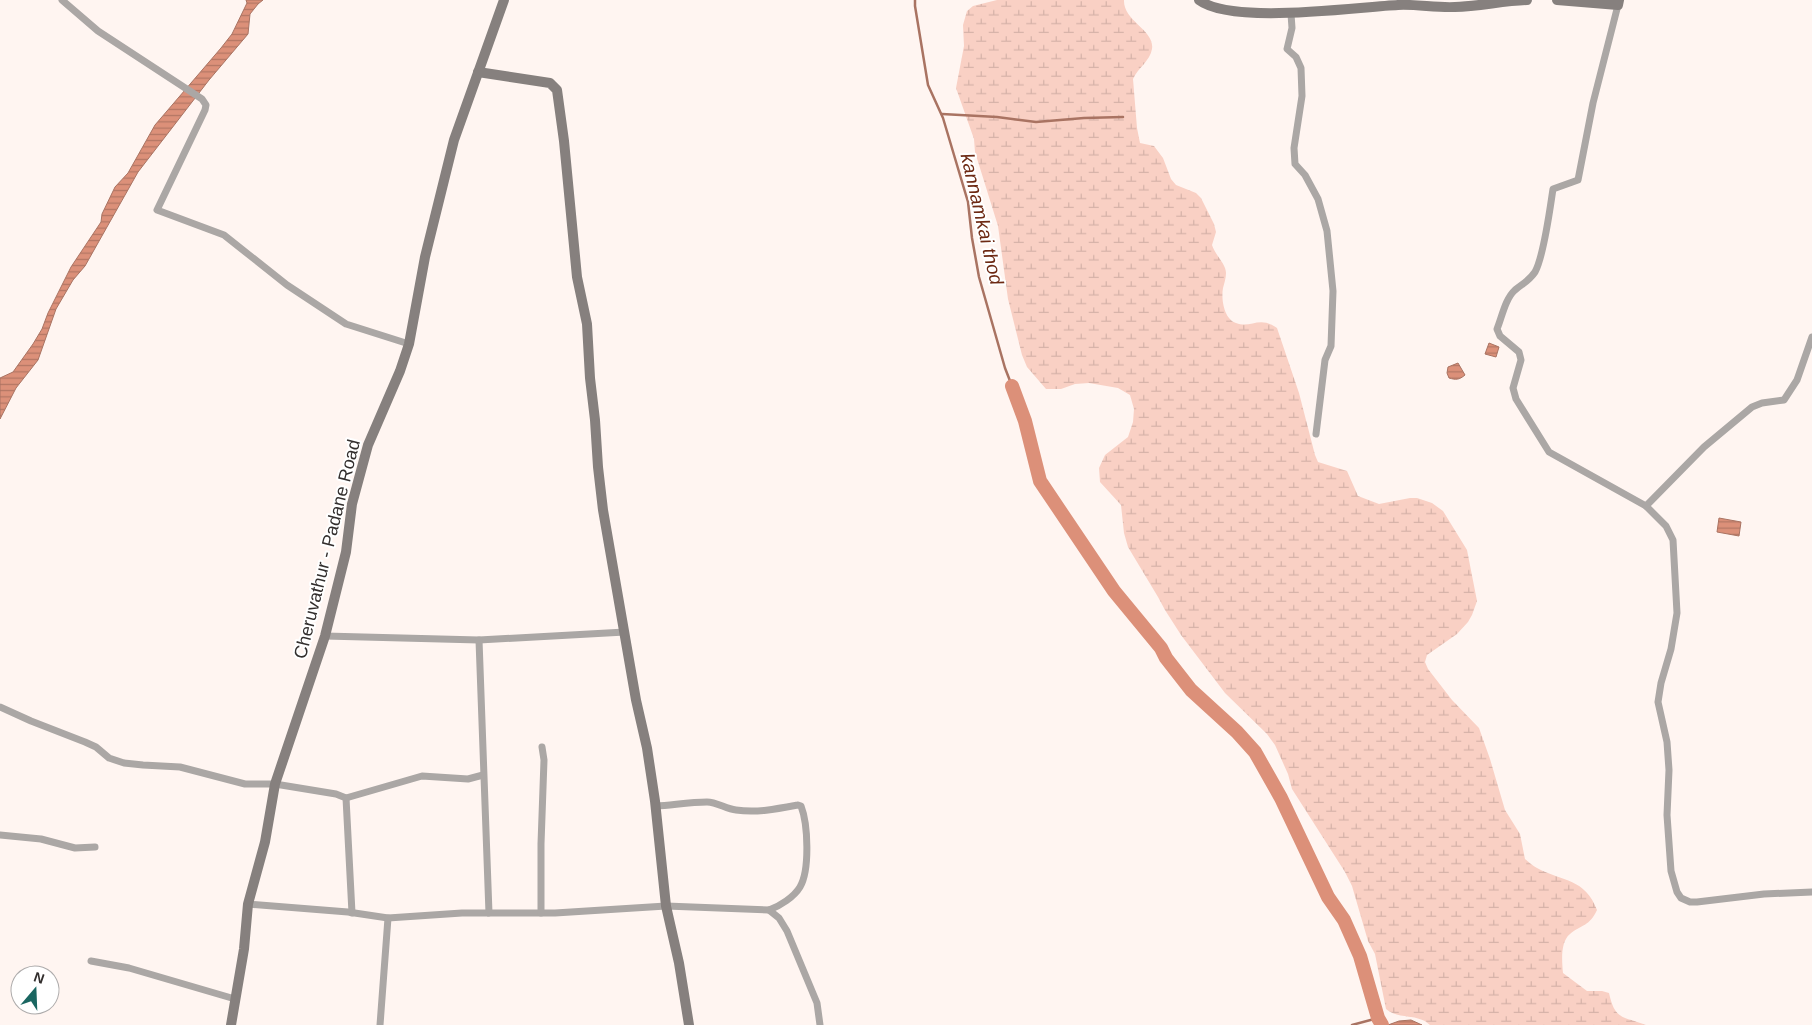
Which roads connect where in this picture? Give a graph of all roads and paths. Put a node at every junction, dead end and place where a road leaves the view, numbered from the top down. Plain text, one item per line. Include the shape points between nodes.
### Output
1 (62, 0) edge
2 (504, 0) edge
3 (1199, 0) edge
4 (1528, 0) edge
5 (1557, 0) edge
6 (1619, 3) edge
7 (1363, 4) edge
8 (1291, 14) junction
9 (478, 72) junction
10 (1812, 337) edge
11 (409, 344) junction
12 (1316, 434) dead end
13 (1646, 506) junction
14 (625, 632) junction
15 (324, 636) junction
16 (479, 640) junction
17 (0, 707) edge
18 (542, 747) dead end
19 (483, 774) junction
20 (275, 784) junction
21 (346, 798) junction
22 (656, 806) junction
23 (0, 835) edge
24 (95, 847) dead end
25 (1812, 892) edge
26 (248, 904) junction
27 (666, 906) junction
28 (769, 910) junction
29 (352, 913) junction
30 (489, 913) junction
31 (541, 913) junction
32 (388, 918) junction
33 (91, 961) dead end
34 (234, 999) junction
35 (230, 1025) edge
36 (380, 1025) edge
37 (689, 1025) edge
38 (820, 1025) edge

1 - 11 street via 98,31 202,99 206,105 157,210 224,235 287,285 346,324
2 - 9 street, Cheruvathur - Padane Road
3 - 8 street via 1221,9
4 - 7 street via 1456,7
5 - 6 street
6 - 13 street via 1593,103 1578,180 1553,189 1536,271 1508,298 1497,329 1500,336 1519,352 1521,360 1513,388 1516,399 1549,452
7 - 8 street
8 - 12 street via 1292,28 1287,49 1301,68 1302,85 1295,132 1295,164 1318,199 1327,231 1333,291 1331,346 1325,360
9 - 11 street, Cheruvathur - Padane Road via 454,140 438,202
9 - 14 street via 550,83 557,90 577,277 587,324 603,510
10 - 13 street via 1797,380 1784,400 1752,407 1704,447
11 - 15 street, Cheruvathur - Padane Road via 360,472 346,552
13 - 25 street via 1666,526 1673,540 1677,613 1658,702 1667,742 1667,815 1671,871 1677,892 1690,902
14 - 16 street
14 - 22 street
15 - 16 street
15 - 20 street, Cheruvathur - Padane Road
16 - 19 street
17 - 20 street via 85,742 109,758 143,765 180,767 245,784
18 - 31 street
19 - 21 street via 468,779 422,776
19 - 30 street
20 - 21 street
20 - 26 street, Cheruvathur - Padane Road via 265,842
21 - 29 street
22 - 27 street
22 - 28 street via 708,802 726,809 752,812 801,806 807,839 804,876 800,887 779,907
23 - 24 street via 40,839 75,848
26 - 29 street
26 - 34 street, Cheruvathur - Padane Road via 244,949
27 - 28 street
27 - 31 street
27 - 37 street
28 - 38 street via 787,931 817,1003
29 - 32 street
30 - 31 street
30 - 32 street
32 - 36 street
33 - 34 street via 129,968
34 - 35 street, Cheruvathur - Padane Road

